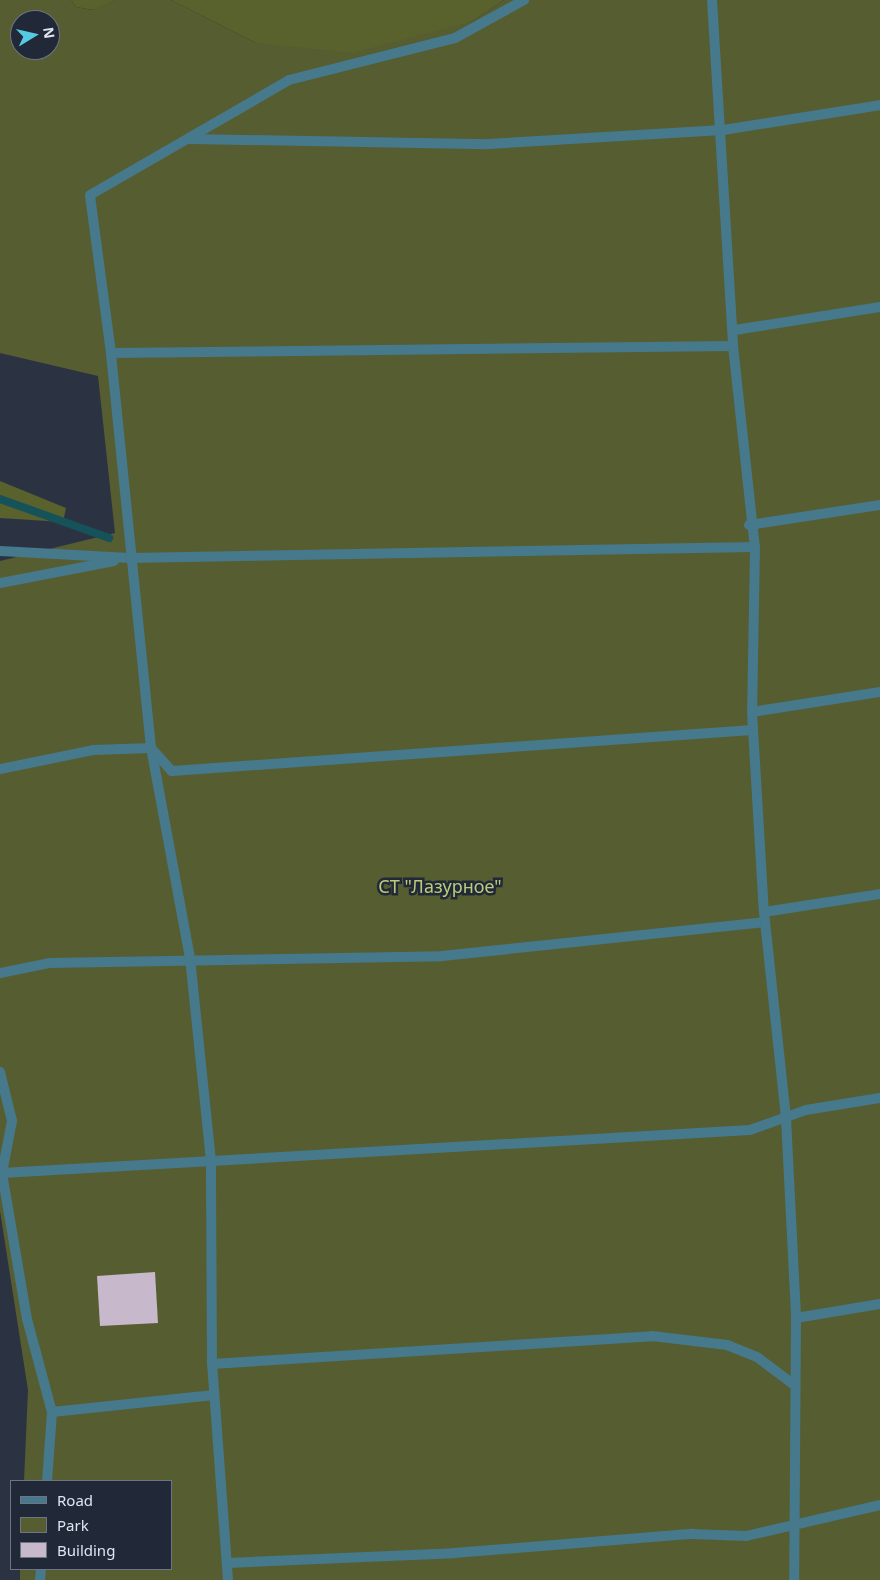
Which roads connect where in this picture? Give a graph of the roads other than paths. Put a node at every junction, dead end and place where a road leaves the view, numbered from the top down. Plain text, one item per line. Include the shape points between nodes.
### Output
1 (524, 0) edge
2 (712, 0) edge
3 (880, 105) edge
4 (723, 130) junction
5 (189, 139) junction
6 (880, 307) edge
7 (735, 330) junction
8 (734, 346) junction
9 (111, 353) junction
10 (880, 505) edge
11 (749, 525) junction
12 (755, 547) junction
13 (0, 551) edge
14 (130, 558) junction
15 (0, 583) edge
16 (880, 692) edge
17 (752, 712) junction
18 (753, 730) junction
19 (151, 748) junction
20 (0, 769) edge
21 (880, 894) edge
22 (765, 917) junction
23 (190, 958) junction
24 (0, 973) edge
25 (0, 1072) edge
26 (880, 1098) edge
27 (786, 1118) junction
28 (211, 1161) junction
29 (2, 1173) junction
30 (880, 1304) edge
31 (796, 1318) junction
32 (212, 1364) junction
33 (794, 1384) junction
34 (214, 1395) junction
35 (52, 1412) junction
36 (47, 1480) edge
37 (880, 1505) edge
38 (795, 1523) junction
39 (228, 1563) junction
40 (228, 1580) edge
41 (794, 1580) edge

1 - 5 street via 455,38 289,80
2 - 4 street
3 - 4 street
4 - 5 street via 488,144
4 - 7 street
5 - 9 street via 90,195
6 - 7 street
7 - 8 street
8 - 9 street
8 - 11 street
9 - 14 street
10 - 11 street
11 - 12 street
12 - 14 street
12 - 17 street
13 - 14 street
14 - 15 street
14 - 19 street
16 - 17 street
17 - 18 street
18 - 19 street via 172,772
18 - 22 street
19 - 20 street via 94,750
19 - 23 street
21 - 22 street
22 - 23 street via 442,956
22 - 27 street
23 - 24 street via 49,963
23 - 28 street
25 - 29 street via 12,1121
26 - 27 street via 806,1110
27 - 28 street via 750,1130
27 - 31 street
28 - 29 street
28 - 32 street
29 - 35 street via 27,1319
30 - 31 street
31 - 33 street
32 - 33 street via 652,1336 728,1345 757,1357
32 - 34 street
33 - 38 street
34 - 35 street
34 - 39 street
35 - 36 street
37 - 38 street
38 - 39 street via 746,1536 692,1534 454,1553
38 - 41 street
39 - 40 street

